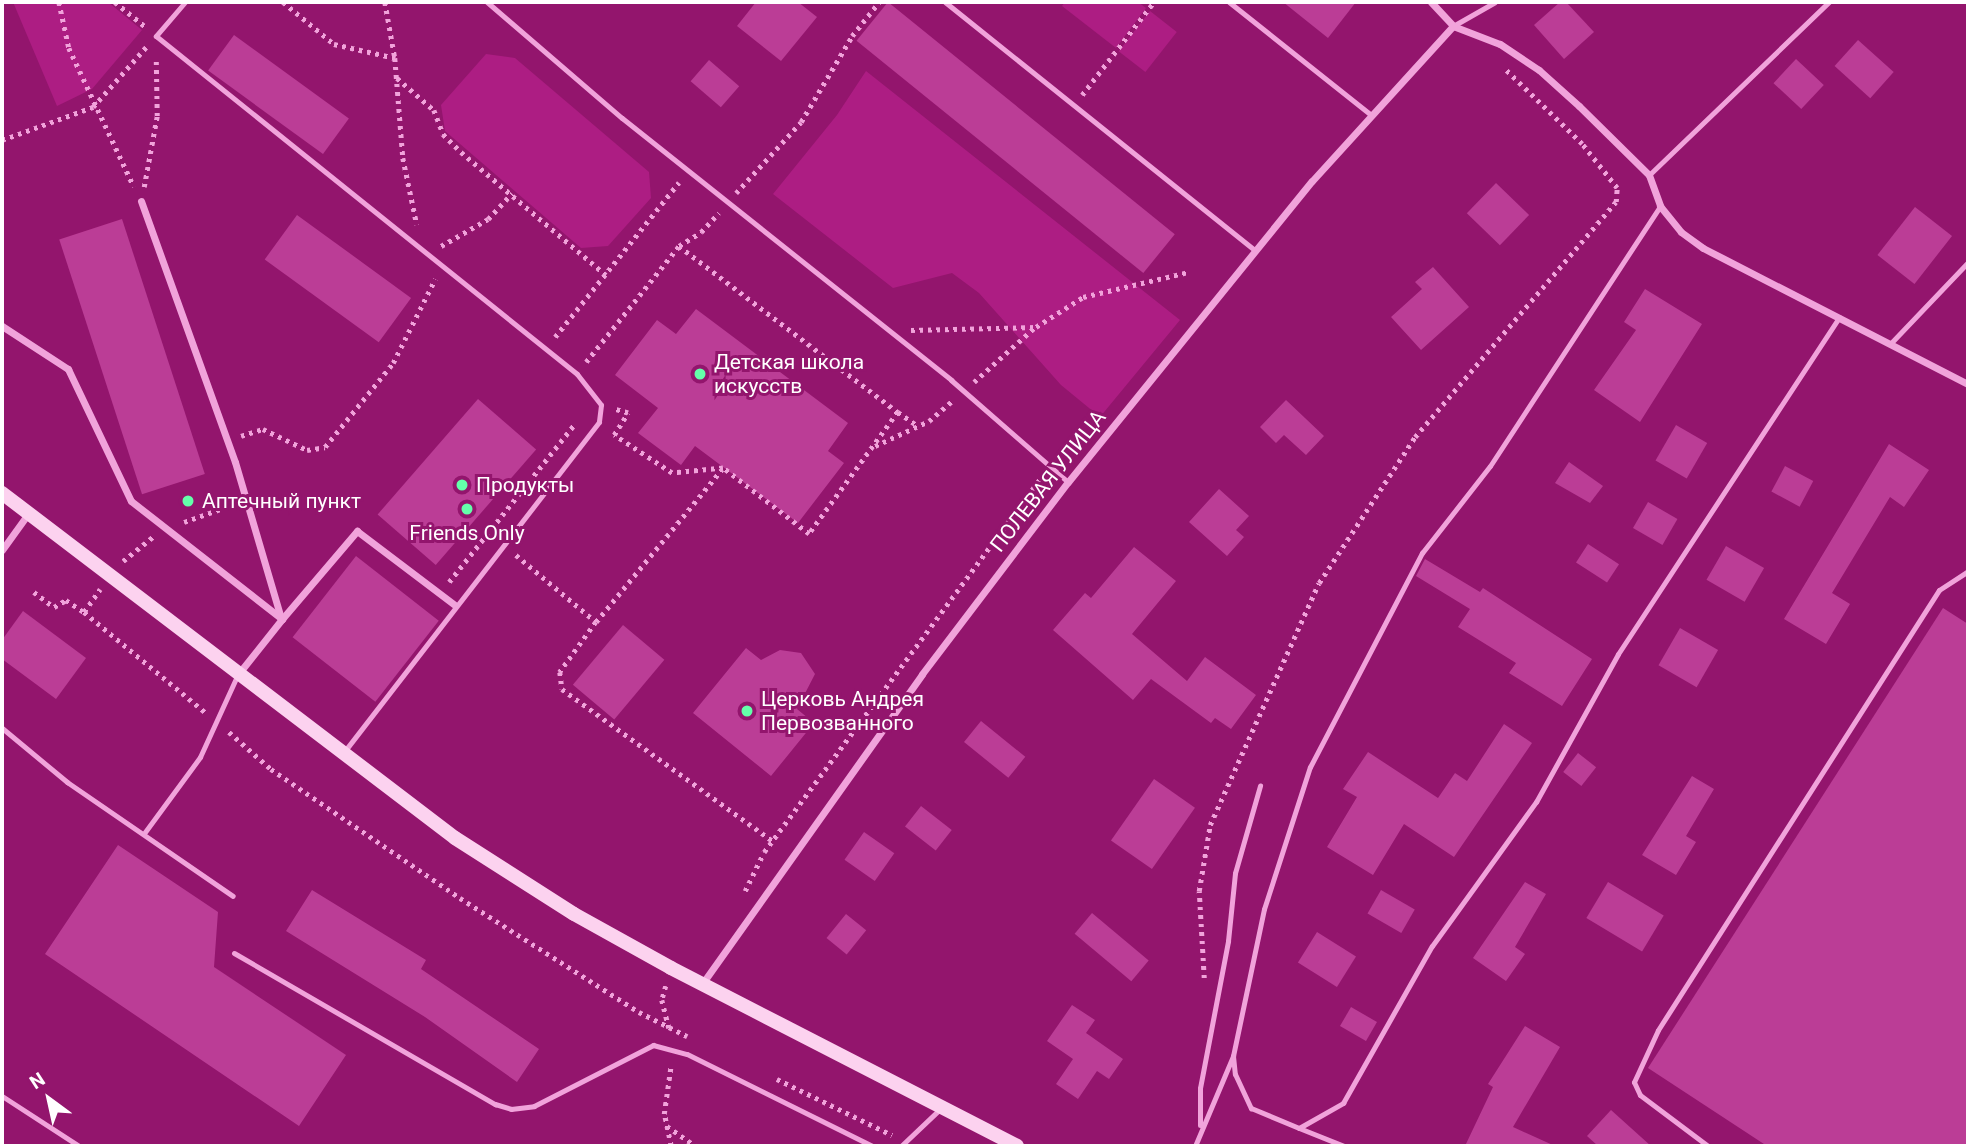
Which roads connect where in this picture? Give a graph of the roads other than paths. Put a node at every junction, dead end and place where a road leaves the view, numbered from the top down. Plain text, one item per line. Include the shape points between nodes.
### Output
1 (185, 2) edge
2 (487, 2) edge
3 (945, 2) edge
4 (1229, 2) edge
5 (1431, 2) edge
6 (1495, 2) edge
7 (1829, 2) edge
8 (1453, 26) junction
9 (1370, 114) junction
10 (1649, 175) junction
11 (141, 201) road end
12 (1660, 205) junction
13 (1255, 250) junction
14 (1968, 262) edge
15 (1839, 317) junction
16 (2, 326) edge
17 (1890, 344) junction
18 (1968, 384) edge
19 (1068, 482) junction
20 (2, 493) edge
21 (28, 514) junction
22 (2, 550) edge
23 (1968, 571) edge
24 (455, 605) junction
25 (282, 619) junction
26 (237, 676) junction
27 (2, 728) edge
28 (343, 754) junction
29 (1260, 786) dead end
30 (145, 832) junction
31 (233, 895) dead end
32 (234, 953) dead end
33 (702, 984) junction
34 (1233, 1056) junction
35 (2, 1096) edge
36 (941, 1108) junction
37 (1200, 1128) junction
38 (1298, 1128) junction
39 (903, 1144) edge
40 (79, 1146) edge
41 (872, 1146) edge
42 (1017, 1146) edge
43 (1195, 1146) edge
44 (1344, 1146) edge
45 (1708, 1146) edge

1 - 24 lane via 156,36 546,348 577,374 601,405 599,422
2 - 19 lane
3 - 13 lane
4 - 9 lane
5 - 8 street
6 - 8 lane
7 - 10 lane
8 - 9 street, ПОЛЕВАЯ УЛИЦА
8 - 10 street via 1500,44 1539,70
9 - 13 street, ПОЛЕВАЯ УЛИЦА
10 - 12 street
11 - 25 street via 228,440
12 - 15 street via 1681,232 1703,248
12 - 34 lane via 1490,466 1422,553 1310,767 1264,909
13 - 19 street, ПОЛЕВАЯ УЛИЦА
14 - 17 lane
15 - 17 street
15 - 38 lane via 1618,654 1536,802 1432,946 1343,1102
16 - 25 street via 68,369 131,501
17 - 18 street
19 - 33 street, ПОЛЕВАЯ УЛИЦА via 922,674
20 - 21 main road
21 - 22 street
21 - 26 main road
23 - 45 lane via 1939,590 1658,1030 1634,1082 1640,1095
24 - 25 street via 357,531
24 - 28 lane
25 - 26 street
26 - 28 main road
26 - 30 lane via 200,757
27 - 30 lane via 67,782
28 - 33 main road via 466,845 574,914
29 - 37 lane via 1235,873 1228,941 1200,1088
30 - 31 lane
32 - 41 lane via 495,1104 512,1109 534,1106 653,1045 687,1054
33 - 36 main road
34 - 37 lane via 1223,1088
34 - 38 lane via 1235,1074 1251,1108
35 - 40 lane
36 - 39 lane
36 - 42 main road
37 - 43 lane
38 - 44 lane

